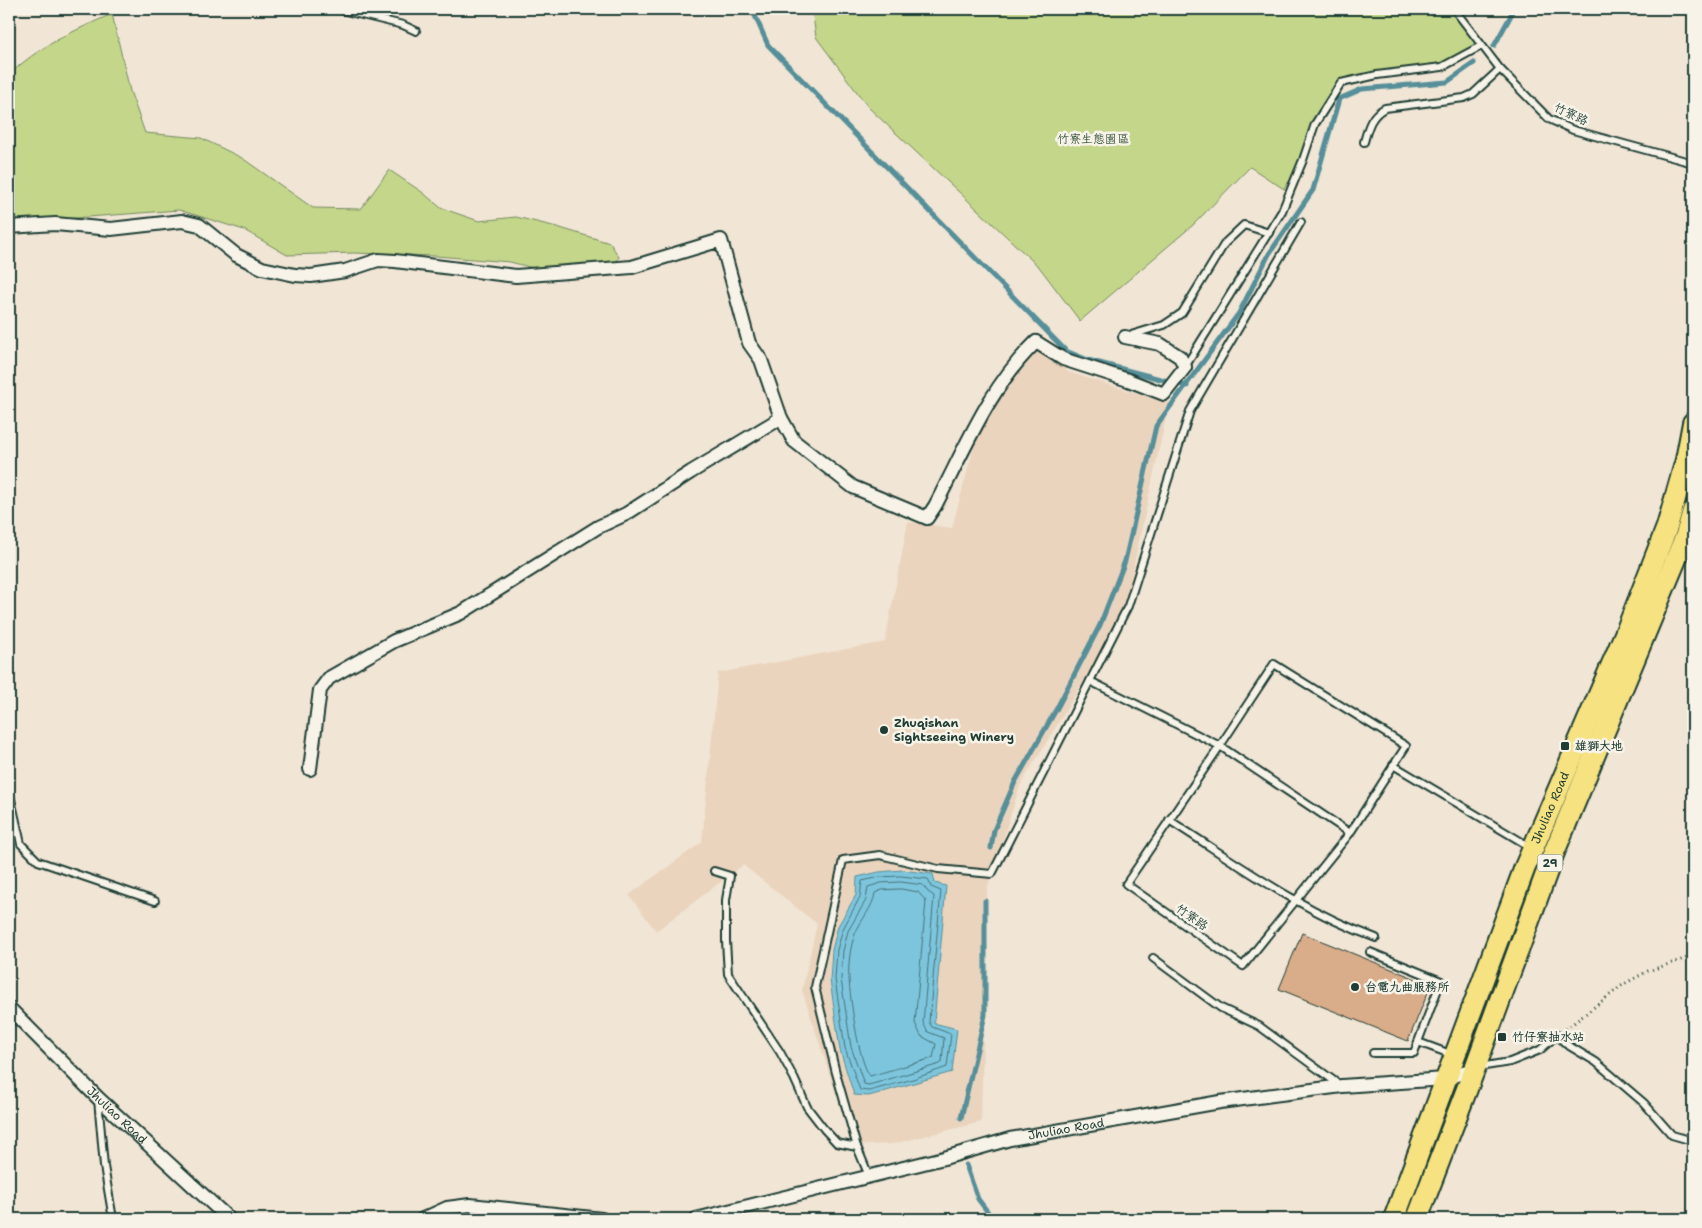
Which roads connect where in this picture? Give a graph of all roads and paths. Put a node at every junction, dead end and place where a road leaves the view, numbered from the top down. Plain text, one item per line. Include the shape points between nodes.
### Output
1 (337, 9) edge
2 (1454, 9) edge
3 (416, 31) dead end
4 (1481, 46) junction
5 (1500, 68) junction
6 (1364, 142) dead end
7 (1693, 163) edge
8 (1301, 222) dead end
9 (9, 227) edge
10 (1269, 233) junction
11 (1124, 337) joint
12 (1185, 368) junction
13 (781, 418) junction
14 (1693, 423) edge
15 (1693, 511) edge
16 (1090, 681) junction
17 (1220, 746) junction
18 (1393, 765) junction
19 (310, 769) dead end
20 (9, 790) edge
21 (1169, 820) junction
22 (1350, 833) junction
23 (1543, 852) junction
24 (714, 871) dead end
25 (155, 900) dead end
26 (1296, 900) junction
27 (1376, 938) dead end
28 (1370, 952) dead end
29 (1693, 956) edge
30 (1153, 958) dead end
31 (9, 1008) edge
32 (1557, 1036) junction
33 (1418, 1042) junction
34 (1373, 1053) dead end
35 (1454, 1055) junction
36 (1475, 1068) junction
37 (1445, 1079) junction
38 (1342, 1086) junction
39 (98, 1098) junction
40 (1693, 1141) edge
41 (857, 1147) junction
42 (869, 1176) junction
43 (114, 1219) edge
44 (229, 1219) edge
45 (423, 1219) edge
46 (602, 1219) edge
47 (696, 1219) edge
48 (1394, 1219) edge
49 (1417, 1219) edge

1 - 3 lane
2 - 4 lane, 竹寮路
4 - 5 lane, 竹寮路
4 - 10 lane via 1442,67 1341,83 1315,124 1282,211
5 - 6 lane via 1473,94 1464,98 1385,108 1376,112
5 - 7 lane, 竹寮路 via 1550,119 1573,130
8 - 16 lane via 1190,411 1128,606
9 - 13 street via 55,224 111,229 182,221 199,225 236,255 262,268 310,276 345,271 378,260 516,276 632,267 721,240 750,343 762,360
10 - 11 lane via 1244,225 1225,244 1182,313 1164,326
10 - 12 lane
11 - 12 street via 1160,344 1180,357
12 - 13 street via 1164,394 1063,358 1036,342 1003,379 989,401 927,518 853,487 794,441
13 - 19 street via 461,612 394,641 329,678 320,690
14 - 23 main road, Jhuliao Road / 29 via 1667,527
15 - 23 main road, Jhuliao Road / 29 via 1686,536
16 - 17 lane
16 - 41 lane via 992,874 938,869 880,855 843,860 815,988
17 - 18 lane, 竹寮路 via 1274,664 1406,746
17 - 21 lane, 竹寮路
17 - 22 lane
18 - 22 lane, 竹寮路
18 - 23 lane
20 - 25 lane via 21,844 38,861
21 - 26 lane
21 - 26 lane, 竹寮路 via 1126,884 1243,966
22 - 26 lane, 竹寮路
23 - 35 main road, Jhuliao Road / 29
23 - 36 main road, Jhuliao Road / 29
24 - 41 lane via 730,876 726,900 728,974 780,1052 807,1107 818,1122 838,1143
26 - 27 lane via 1348,928
28 - 33 lane via 1441,980
29 - 32 path via 1648,971 1624,984
30 - 38 lane via 1221,1008 1259,1026
31 - 39 street, Jhuliao Road
32 - 36 lane via 1540,1050 1510,1062
32 - 40 lane via 1596,1062 1644,1103 1672,1135
33 - 34 lane via 1414,1053
33 - 35 lane
35 - 37 main road, Jhuliao Road / 29
36 - 37 street, Jhuliao Road
36 - 49 main road, Jhuliao Road / 29
37 - 38 street, Jhuliao Road
37 - 48 main road, Jhuliao Road / 29
38 - 42 street, Jhuliao Road via 1220,1102 1010,1139
39 - 43 lane via 104,1166
39 - 44 street, Jhuliao Road
41 - 42 lane
42 - 47 street, Jhuliao Road
45 - 46 street via 447,1208 470,1204

